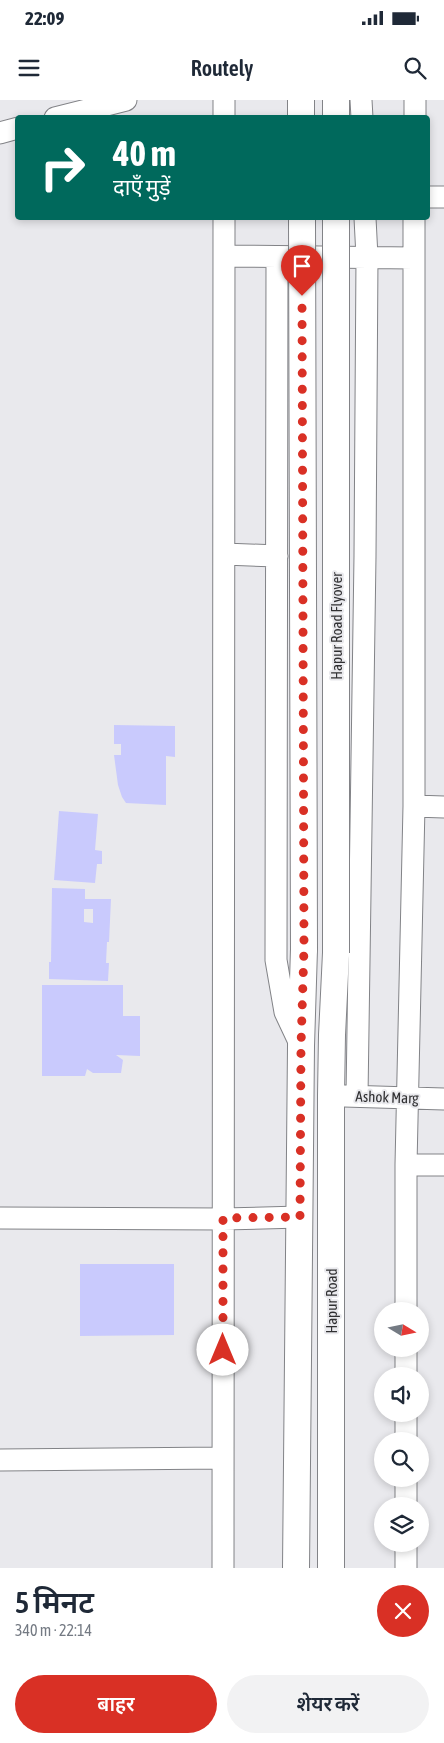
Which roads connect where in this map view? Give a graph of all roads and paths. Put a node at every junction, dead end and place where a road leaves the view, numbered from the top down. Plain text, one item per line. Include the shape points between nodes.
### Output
1 (126, 100) edge
2 (224, 100) edge
3 (301, 100) edge
4 (336, 100) edge
5 (361, 100) edge
6 (415, 100) edge
7 (67, 115) edge
8 (224, 115) edge
9 (301, 115) edge
10 (336, 115) edge
11 (362, 115) edge
12 (415, 115) edge
13 (15, 129) edge
14 (0, 133) edge
15 (430, 197) edge
16 (444, 197) edge
17 (224, 220) edge
18 (302, 220) edge
19 (336, 220) edge
20 (365, 220) edge
21 (414, 220) edge
22 (224, 256) junction
23 (277, 257) junction
24 (366, 257) junction
25 (413, 258) junction
26 (224, 554) junction
27 (277, 556) junction
28 (414, 806) junction
29 (444, 807) edge
30 (348, 953) junction
31 (332, 1035) joint
32 (301, 1046) junction
33 (331, 1095) junction
34 (357, 1096) junction
35 (408, 1098) junction
36 (444, 1099) edge
37 (444, 1164) edge
38 (406, 1165) junction
39 (300, 1217) junction
40 (0, 1218) edge
41 (223, 1218) junction
42 (406, 1302) edge
43 (223, 1458) junction
44 (0, 1460) edge
45 (406, 1552) edge
46 (222, 1568) edge
47 (296, 1568) edge
48 (331, 1568) edge
49 (406, 1568) edge

1 - 7 street
2 - 8 street
3 - 9 main road
4 - 10 main road
5 - 11 street
6 - 12 street
13 - 14 street
15 - 16 street
17 - 22 street
18 - 32 main road, bridge via 304,948
19 - 30 main road, Hapur Road Flyover, bridge
20 - 24 street
21 - 25 street
22 - 23 street
22 - 26 street
23 - 24 street
23 - 27 street
24 - 25 street
24 - 30 street via 365,546
25 - 28 street
26 - 27 street
26 - 41 street
27 - 32 street via 276,960 284,1012
28 - 29 street
28 - 35 street
30 - 31 main road, Hapur Road Flyover
30 - 34 street
31 - 33 main road, Hapur Road
32 - 39 main road
33 - 34 street, Ashok Marg
33 - 48 main road, Hapur Road
34 - 35 street, Ashok Marg
35 - 36 street, Ashok Marg
35 - 38 street
37 - 38 street
38 - 42 street
39 - 41 street
39 - 47 main road
40 - 41 street
41 - 43 street
43 - 44 street
43 - 46 street
45 - 49 street

